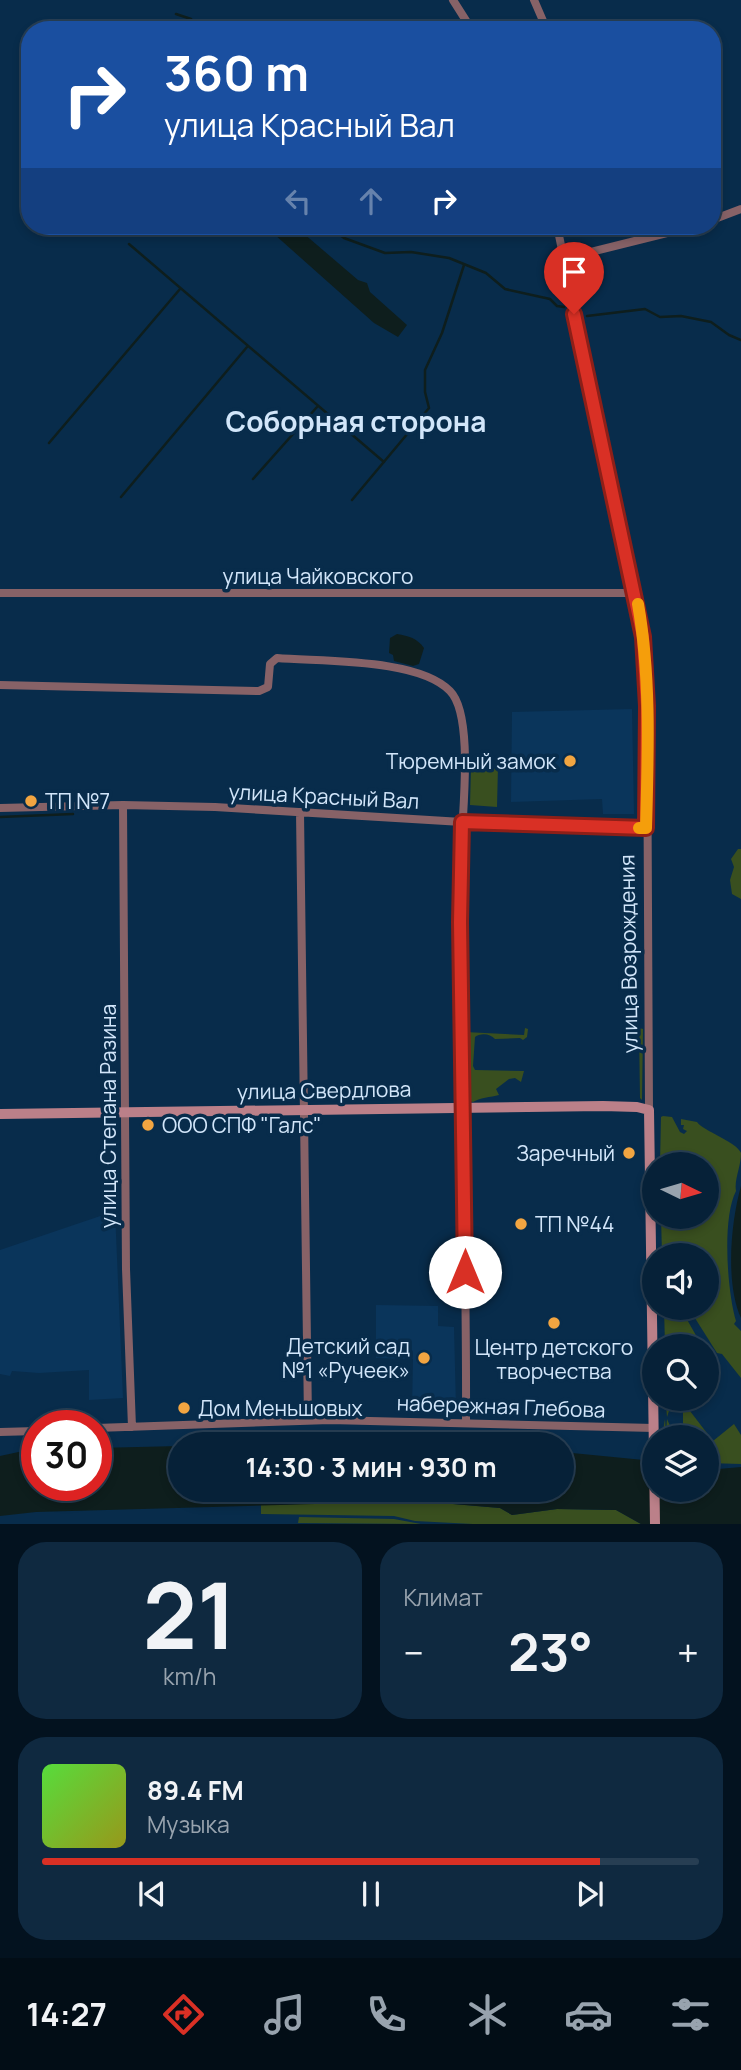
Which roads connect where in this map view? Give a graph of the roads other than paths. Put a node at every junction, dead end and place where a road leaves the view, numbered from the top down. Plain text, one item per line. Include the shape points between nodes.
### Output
1 (453, 0) edge
2 (534, 0) edge
3 (466, 21) edge
4 (543, 21) edge
5 (741, 209) edge
6 (721, 217) edge
7 (559, 235) edge
8 (660, 235) edge
9 (563, 260) junction
10 (0, 593) edge
11 (635, 593) junction
12 (0, 685) edge
13 (123, 805) junction
14 (0, 808) edge
15 (300, 812) junction
16 (462, 822) junction
17 (646, 828) junction
18 (464, 1108) junction
19 (304, 1109) junction
20 (649, 1110) junction
21 (125, 1111) junction
22 (0, 1114) edge
23 (308, 1420) junction
24 (466, 1422) junction
25 (654, 1425) edge
26 (132, 1427) junction
27 (112, 1428) edge
28 (21, 1431) edge
29 (0, 1432) edge
30 (642, 1433) edge
31 (655, 1502) edge
32 (655, 1524) edge

1 - 3 street
2 - 4 street
5 - 6 street
7 - 9 street, улица Возрождения
8 - 9 street
9 - 11 street, улица Возрождения
10 - 11 street, улица Чайковского
11 - 17 street, улица Возрождения via 646,664
12 - 16 street via 259,691 268,687 270,664 277,658 412,670 450,690 459,711 465,762
13 - 14 street, улица Красный Вал
13 - 15 street, улица Красный Вал
13 - 21 street, улица Степана Разина
15 - 16 street, улица Красный Вал
15 - 19 street
16 - 17 street, улица Красный Вал
16 - 18 street
17 - 20 street, улица Возрождения
18 - 19 street, улица Свердлова
18 - 20 street, улица Свердлова via 603,1105
18 - 24 street
19 - 21 street, улица Свердлова
19 - 23 street
20 - 25 street, улица Возрождения
21 - 22 street, улица Свердлова
21 - 26 street, улица Степана Разина
23 - 24 street, набережная Глебова
23 - 26 street, набережная Глебова
24 - 30 street, набережная Глебова
26 - 27 street, набережная Глебова
28 - 29 street
31 - 32 street, улица Возрождения

